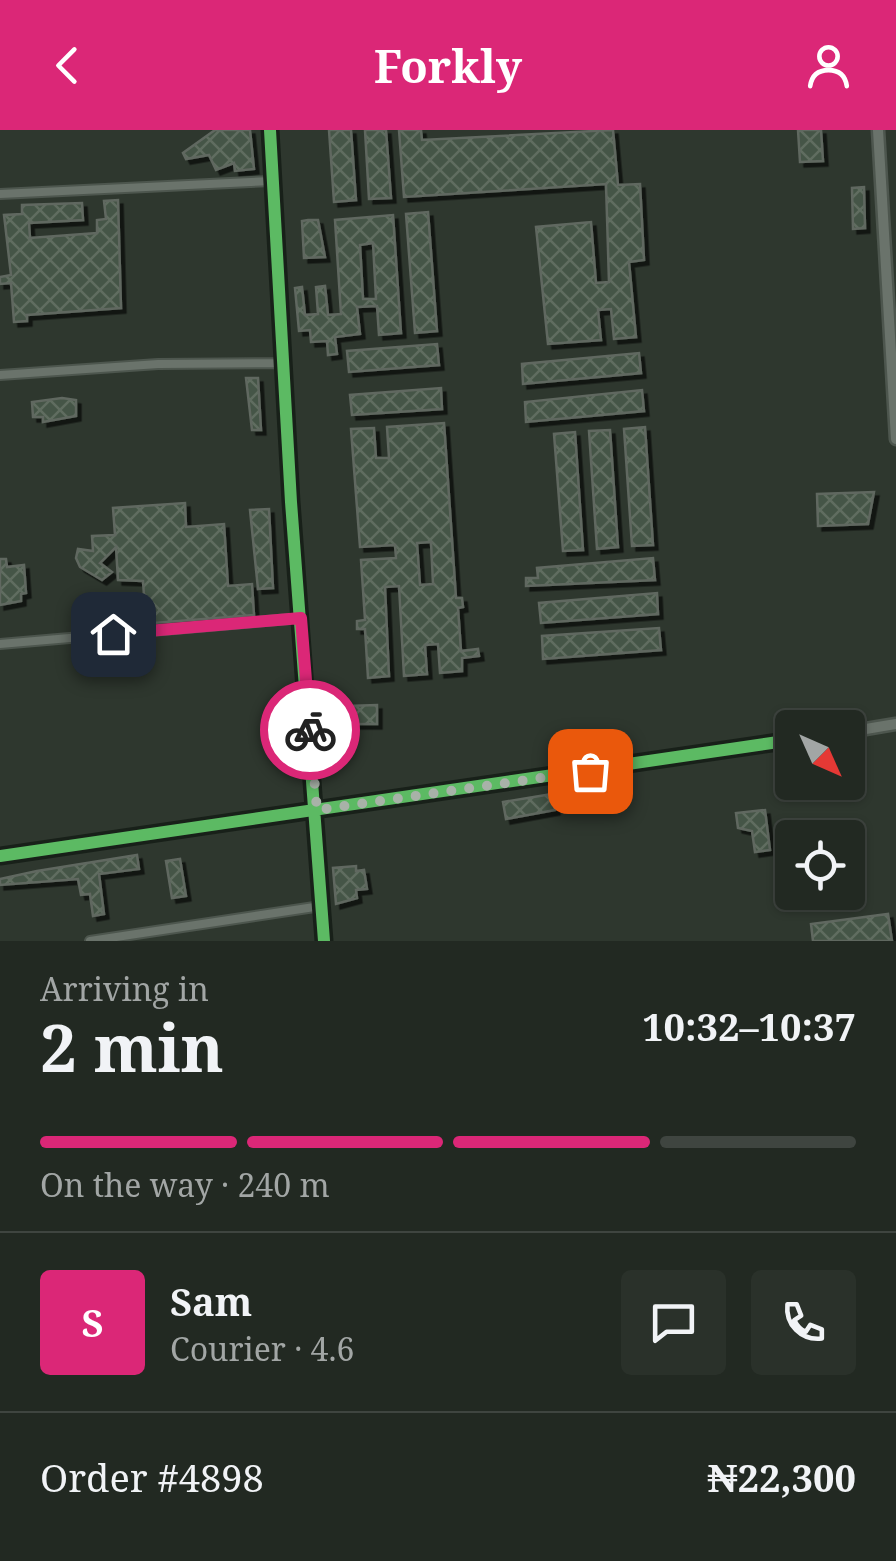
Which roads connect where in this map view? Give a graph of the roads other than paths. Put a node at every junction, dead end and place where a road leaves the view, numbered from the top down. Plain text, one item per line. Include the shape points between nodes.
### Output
1 (270, 130) edge
2 (878, 130) edge
3 (272, 181) junction
4 (0, 194) edge
5 (282, 362) junction
6 (0, 375) edge
7 (896, 439) edge
8 (301, 618) junction
9 (0, 644) edge
10 (896, 724) edge
11 (865, 729) edge
12 (775, 743) edge
13 (317, 810) junction
14 (0, 856) edge
15 (321, 906) junction
16 (90, 941) edge
17 (324, 941) edge

1 - 3 street
2 - 7 street
3 - 4 street
3 - 5 street
5 - 6 street
5 - 8 street
8 - 9 street
8 - 13 street
10 - 11 street
12 - 13 street
13 - 14 street
13 - 15 street
15 - 16 street
15 - 17 street

